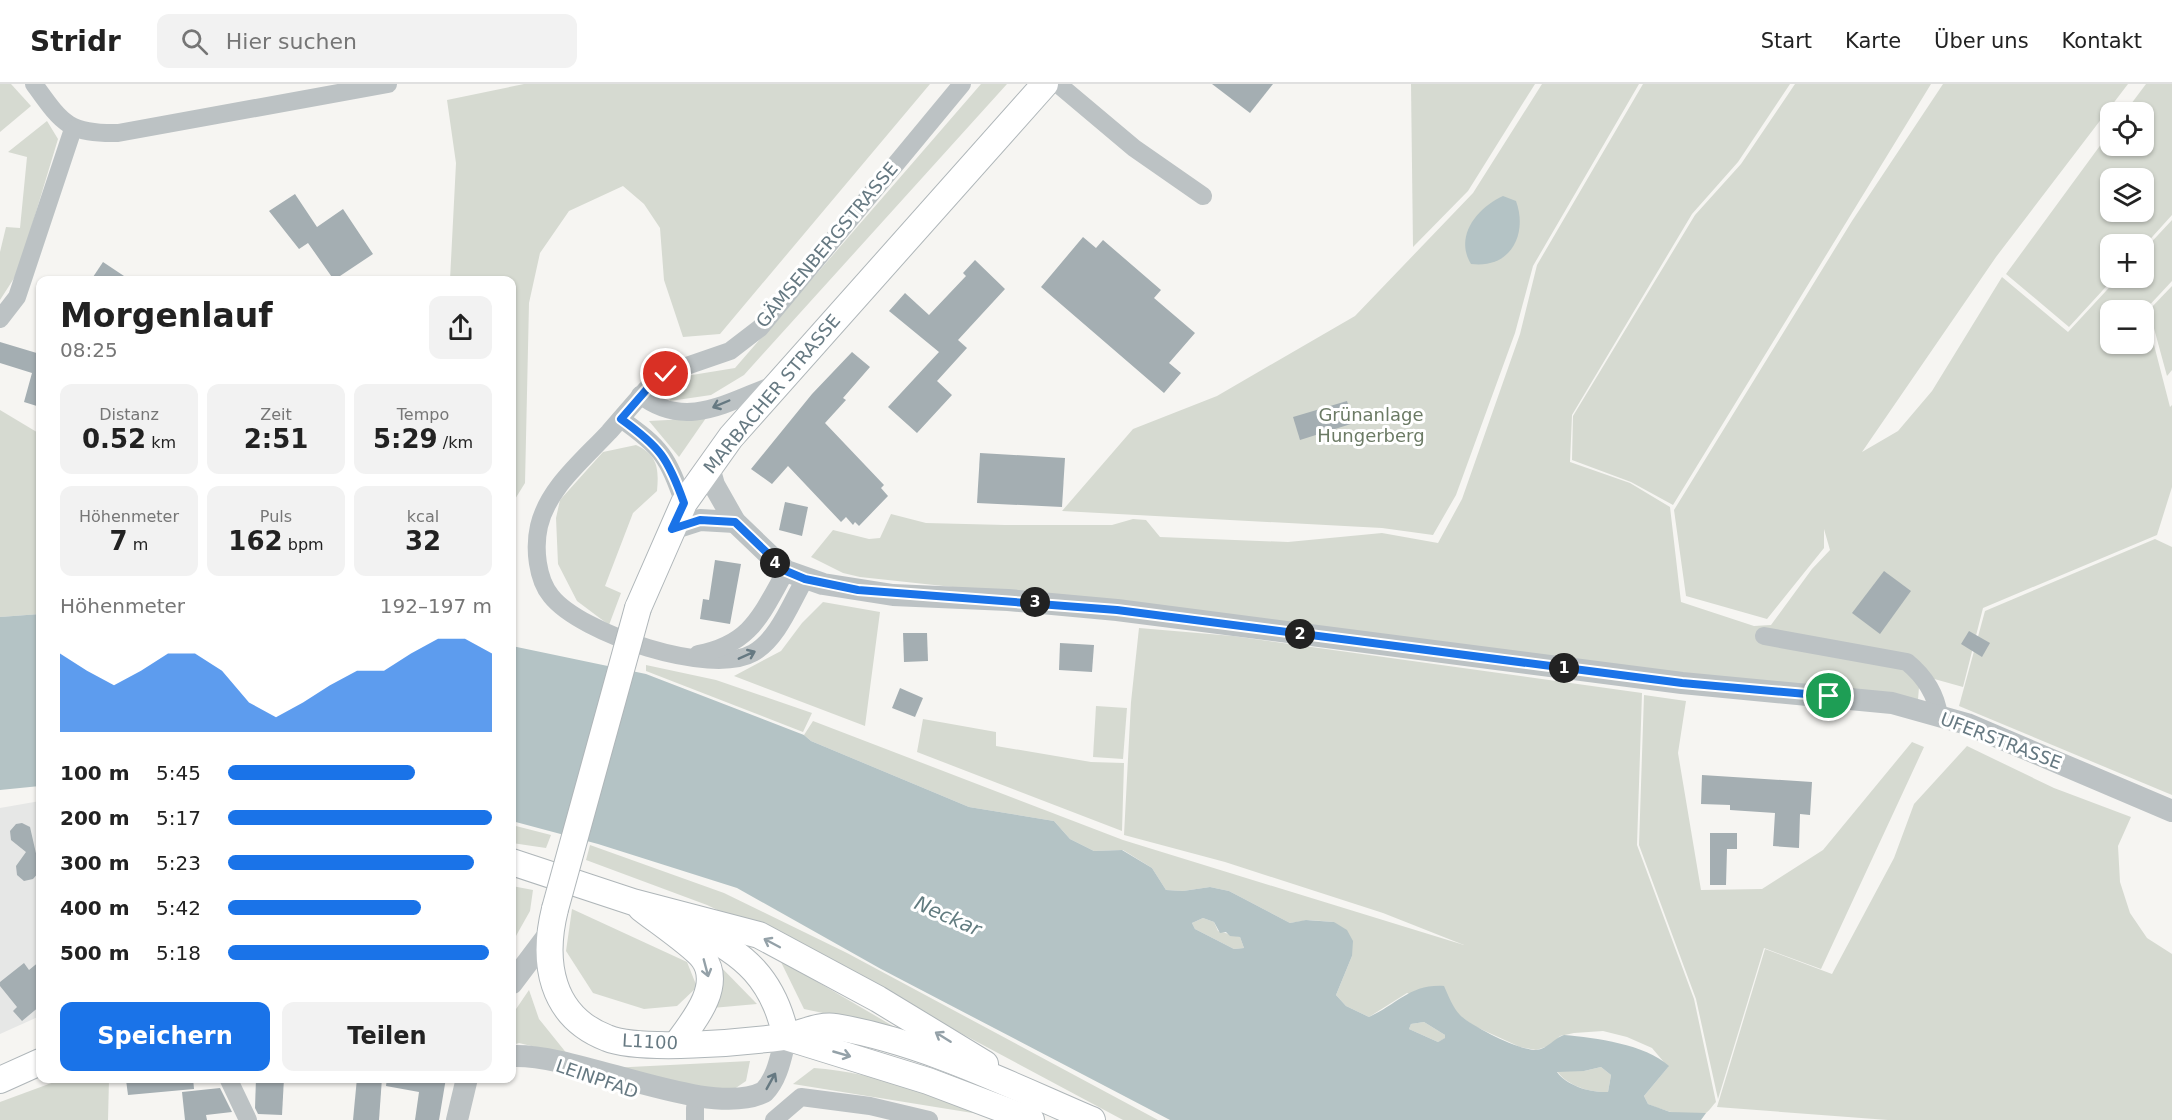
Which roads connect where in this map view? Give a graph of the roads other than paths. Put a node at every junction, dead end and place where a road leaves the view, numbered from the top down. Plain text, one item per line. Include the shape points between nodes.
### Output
1 (34, 84) edge
2 (388, 84) edge
3 (962, 84) edge
4 (1044, 84) edge
5 (1058, 84) edge
6 (73, 129) junction
7 (1203, 196) dead end
8 (0, 319) edge
9 (776, 384) junction
10 (640, 395) junction
11 (621, 419) junction
12 (709, 467) junction
13 (684, 503) junction
14 (735, 522) junction
15 (672, 529) junction
16 (795, 575) junction
17 (1764, 636) dead end
18 (1939, 716) junction
19 (2172, 811) edge
20 (516, 863) edge
21 (633, 902) junction
22 (549, 934) junction
23 (516, 978) edge
24 (786, 1037) junction
25 (676, 1045) junction
26 (516, 1056) edge
27 (36, 1064) edge
28 (0, 1080) edge
29 (230, 1083) edge
30 (466, 1083) edge
31 (1027, 1092) junction
32 (691, 1111) edge
33 (870, 1113) edge
34 (248, 1120) edge
35 (456, 1120) edge
36 (774, 1120) edge
37 (929, 1120) edge
38 (1031, 1120) edge
39 (1092, 1120) edge

1 - 6 street
2 - 6 street via 118,134
3 - 10 street, GÄMSENBERGSTRASSE via 760,328 730,351 666,374
4 - 9 main road, MARBACHER STRASSE
5 - 7 street via 1134,148
6 - 8 street via 18,297
9 -> 10 street via 688,414 667,411
9 - 12 main road, MARBACHER STRASSE
10 - 11 street, GÄMSENBERGSTRASSE
11 - 13 street via 659,448
11 - 16 street, GÄMSENBERGSTRASSE via 560,484 549,502 538,539 538,562 550,596 563,609 601,632 649,647 716,662 730,661 753,653 770,638
12 - 13 main road, MARBACHER STRASSE
12 - 14 street via 714,485
13 - 15 main road, MARBACHER STRASSE
14 - 15 street via 700,520
14 - 16 street
15 - 22 main road, MARBACHER STRASSE, bridge via 638,608
16 - 18 street, UFERSTRASSE via 893,595 1117,610 1682,683 1892,703
17 - 18 street via 1907,662 1924,676
18 - 19 street, UFERSTRASSE via 1967,724
20 - 21 main road
21 - 24 main road via 716,940 744,960 764,979 773,995
21 -> 25 main road via 703,958 708,973 706,1000
31 -> 21 main road via 943,1036 759,936
22 - 23 street
22 - 25 main road, L1100 via 547,951 552,978 569,1010 586,1027 608,1039
24 - 25 main road, L1100
24 - 31 main road via 833,1026 868,1033
32 -> 24 street, LEINPFAD via 729,1111 750,1104 766,1090
24 -> 38 main road via 928,1081
26 - 32 street, LEINPFAD via 534,1057
27 - 28 main road
29 - 34 street
30 - 35 street
31 - 39 main road
33 - 36 street via 801,1097
33 - 37 street

